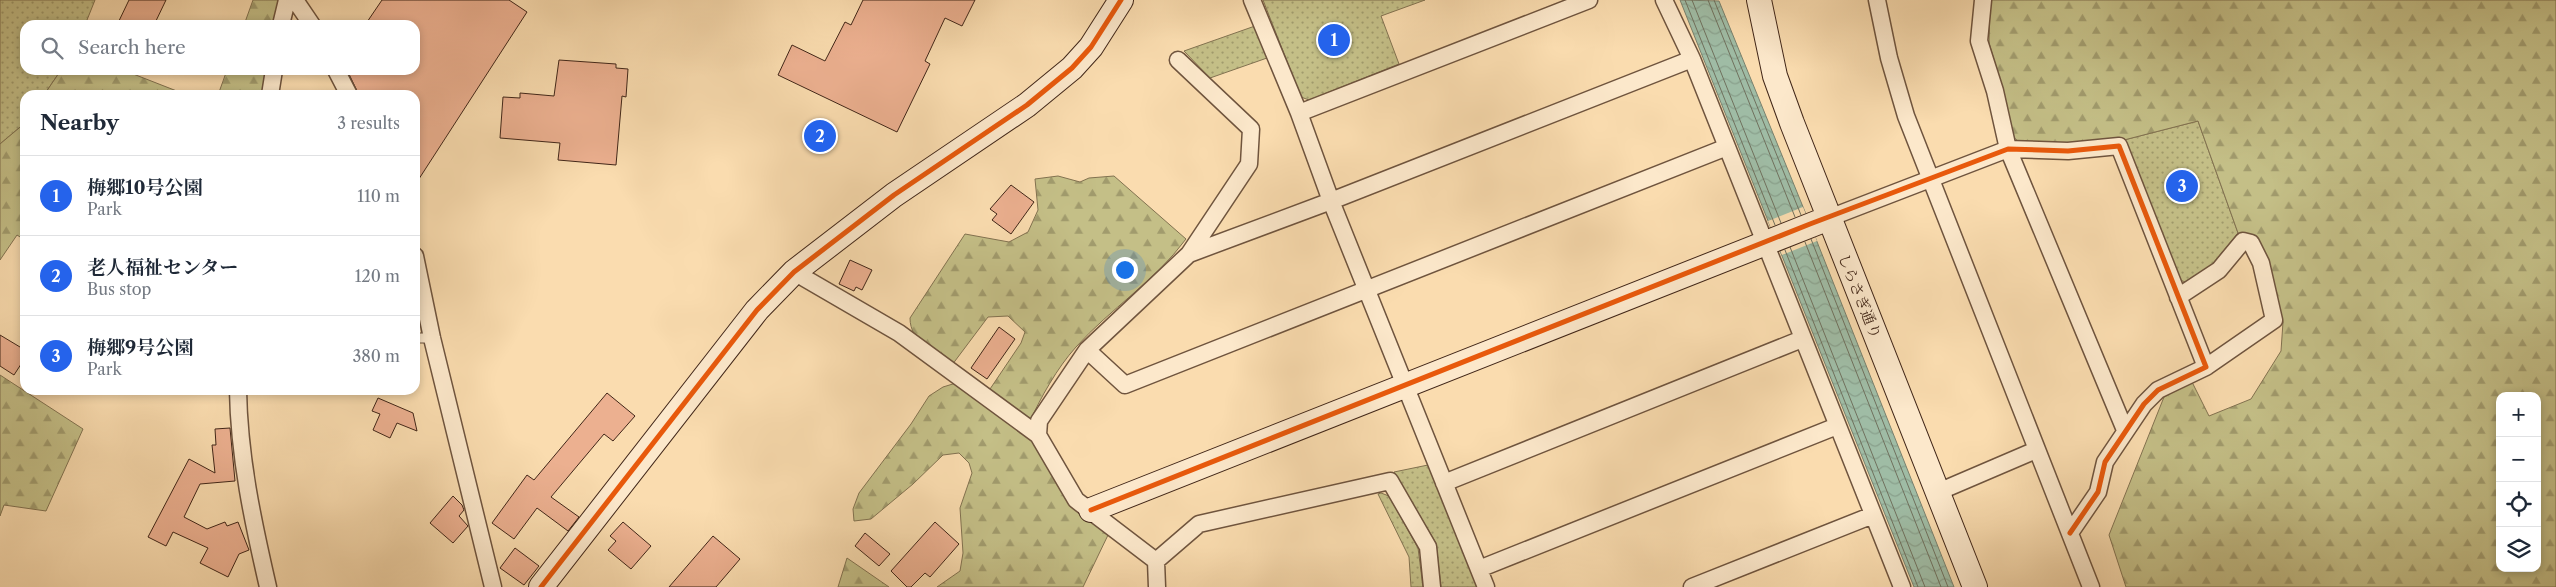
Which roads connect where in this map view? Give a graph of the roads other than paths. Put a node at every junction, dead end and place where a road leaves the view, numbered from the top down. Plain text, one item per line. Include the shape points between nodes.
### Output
1 (287, 0) edge
2 (295, 0) edge
3 (1121, 0) edge
4 (1252, 0) edge
5 (1589, 0) edge
6 (1664, 0) edge
7 (1759, 0) edge
8 (1877, 0) edge
9 (1983, 0) edge
10 (282, 20) edge
11 (309, 20) edge
12 (1692, 59) junction
13 (1178, 60) dead end
14 (273, 75) edge
15 (339, 75) edge
16 (271, 90) edge
17 (346, 90) edge
18 (1299, 113) junction
19 (1727, 147) junction
20 (2008, 149) junction
21 (1931, 179) junction
22 (1331, 201) junction
23 (1820, 221) junction
24 (1771, 240) junction
25 (1189, 254) junction
26 (794, 272) junction
27 (420, 280) edge
28 (1368, 289) junction
29 (2178, 297) junction
30 (420, 338) edge
31 (432, 338) junction
32 (1802, 339) junction
33 (1087, 350) junction
34 (2206, 367) junction
35 (1405, 384) junction
36 (238, 395) edge
37 (1837, 426) junction
38 (2125, 430) junction
39 (1038, 435) junction
40 (2036, 450) junction
41 (1444, 482) junction
42 (1938, 492) junction
43 (1091, 510) junction
44 (1873, 516) junction
45 (2070, 533) junction
46 (1156, 561) junction
47 (1478, 569) junction
48 (268, 587) edge
49 (493, 587) edge
50 (541, 587) edge
51 (1157, 587) edge
52 (1432, 587) edge
53 (1486, 587) edge
54 (1692, 587) edge
55 (1902, 587) edge
56 (1975, 587) edge
57 (2091, 587) edge

1 - 10 street
2 - 11 street
3 - 26 street via 1091,47 1072,68 1027,105 894,195
4 - 18 street
5 - 18 street
6 - 12 street
7 - 23 street, しらさぎ通り via 1776,76
8 - 21 street via 1906,116
9 - 20 street via 1979,41
12 - 19 street
12 - 22 street
13 - 25 street via 1251,129 1249,164
14 - 16 street
15 - 17 street
18 - 22 street
19 - 24 street
19 - 28 street
20 - 21 street
20 - 29 street via 2068,151 2119,146
20 - 38 street
21 - 23 street
21 - 40 street
22 - 25 street
22 - 28 street
23 - 24 street
23 - 42 street, しらさぎ通り
24 - 32 street
24 - 35 street
25 - 33 street
26 - 39 street via 899,333
26 - 50 street via 757,310
27 - 31 street
28 - 33 street via 1125,385
28 - 35 street
29 - 34 street
29 - 34 street via 2219,270 2243,241 2251,243 2261,263 2274,320
30 - 31 lane
31 - 49 street
32 - 37 street
32 - 41 street
33 - 39 street via 1039,421
34 - 38 street via 2158,390
35 - 41 street
35 - 43 street
36 - 48 street via 239,432 251,514
37 - 44 street
37 - 47 street
38 - 45 street via 2105,462 2098,492
39 - 43 street via 1076,500
40 - 42 street
40 - 45 street
41 - 47 street
42 - 56 street, しらさぎ通り
43 - 46 street
44 - 54 street
44 - 55 street
45 - 57 street
46 - 51 street
46 - 52 street via 1199,524 1390,481 1428,547
47 - 53 street

